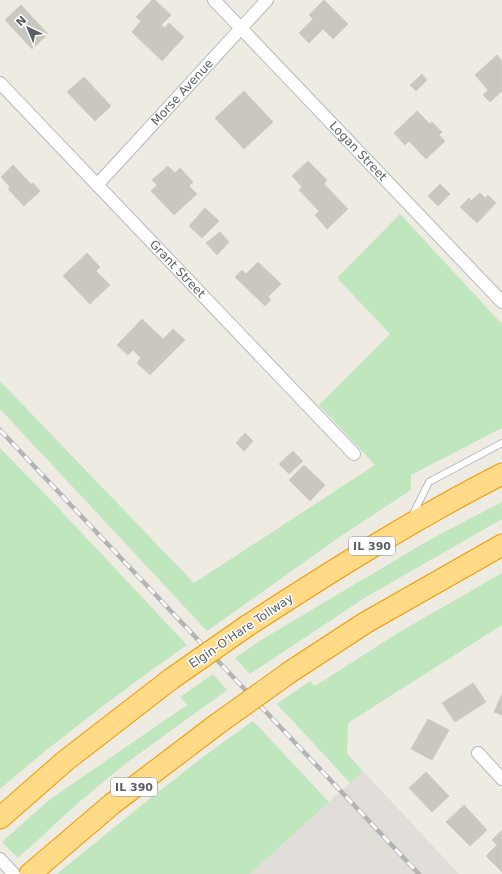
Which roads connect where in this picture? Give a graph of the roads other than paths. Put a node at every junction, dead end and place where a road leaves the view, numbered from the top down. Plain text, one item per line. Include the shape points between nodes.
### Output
1 (214, 0) edge
2 (267, 0) edge
3 (241, 28) junction
4 (0, 83) edge
5 (97, 185) junction
6 (502, 302) edge
7 (502, 443) edge
8 (354, 454) dead end
9 (502, 474) edge
10 (408, 526) junction
11 (502, 545) edge
12 (478, 753) dead end
13 (502, 779) edge
14 (6, 812) edge
15 (0, 860) edge
16 (14, 874) edge
17 (30, 874) edge

1 - 3 street, Logan Street
2 - 3 street, Morse Avenue
3 - 5 street, Morse Avenue
3 - 6 street, Logan Street
4 - 5 street, Grant Street
5 - 8 street, Grant Street
7 - 10 lane via 428,482
9 - 10 highway, Elgin-O'Hare Tollway / IL 390
10 - 14 highway, Elgin-O'Hare Tollway / IL 390, bridge via 307,587 171,679 65,761
11 - 17 highway, IL 390, bridge via 366,623 290,672 123,795
12 - 13 street
15 - 16 street

